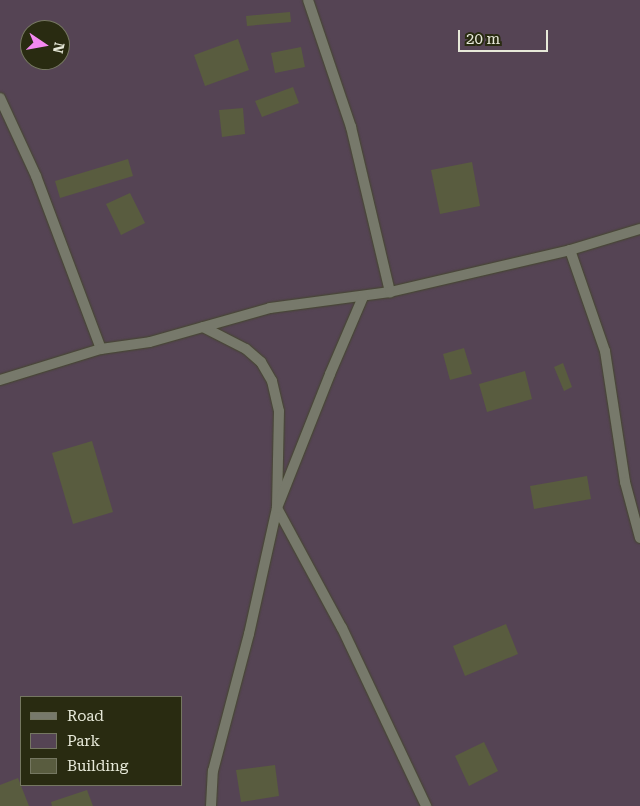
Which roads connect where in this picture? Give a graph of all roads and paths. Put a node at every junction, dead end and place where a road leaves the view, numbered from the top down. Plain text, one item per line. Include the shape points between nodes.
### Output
1 (308, 0) edge
2 (0, 98) edge
3 (640, 228) edge
4 (570, 250) junction
5 (390, 292) junction
6 (363, 296) junction
7 (203, 327) junction
8 (101, 349) junction
9 (0, 380) edge
10 (278, 508) junction
11 (640, 538) edge
12 (212, 806) edge
13 (426, 806) edge

1 - 5 street via 351,128
2 - 8 street via 36,176
3 - 4 street
4 - 5 street
4 - 11 street via 605,351 625,482
5 - 6 street
6 - 7 street via 270,308
6 - 10 street
7 - 8 street via 150,342
7 - 10 street via 246,349 262,362 272,381 279,411
8 - 9 street
10 - 12 street via 213,771
10 - 13 street via 342,628

